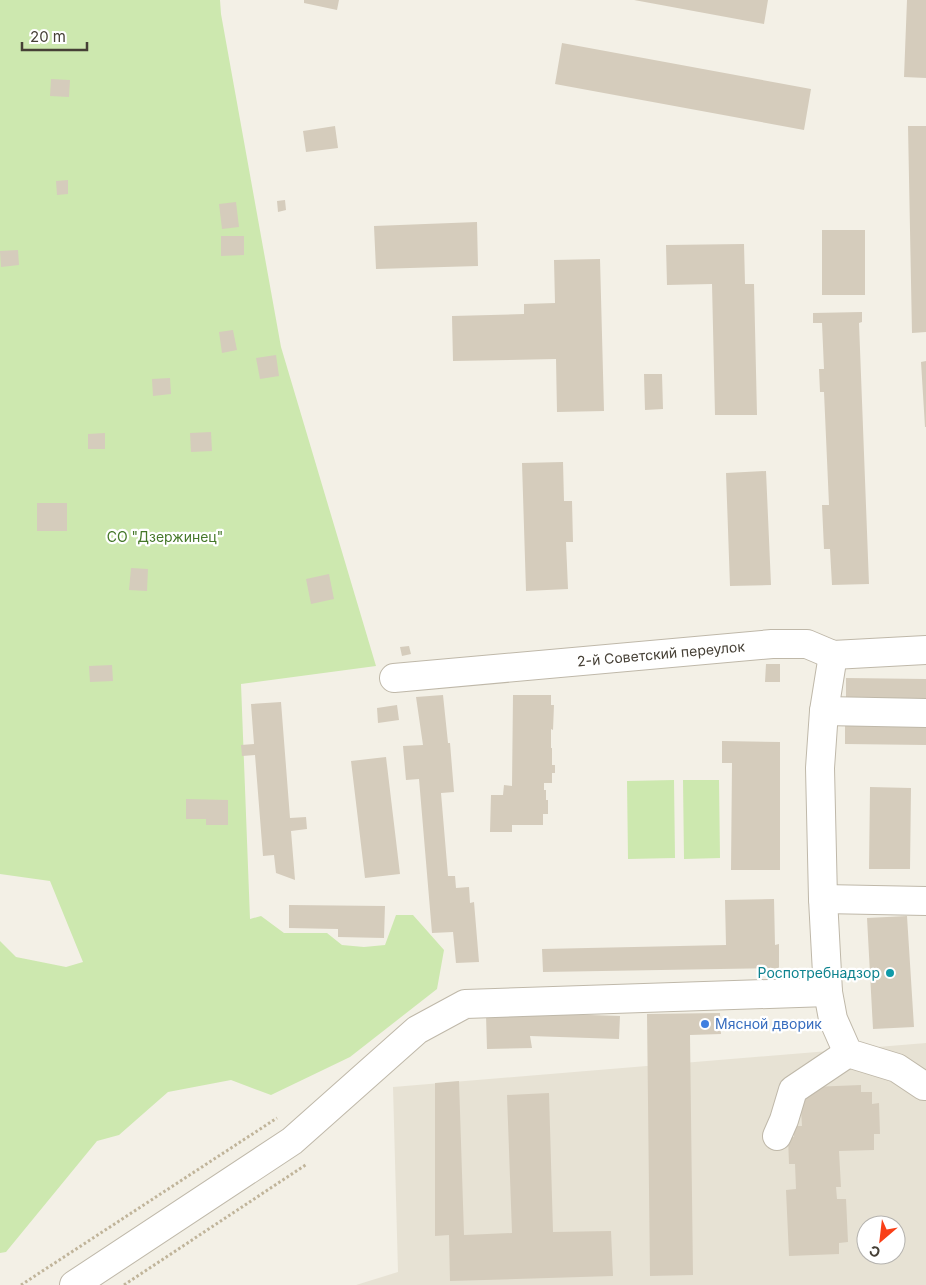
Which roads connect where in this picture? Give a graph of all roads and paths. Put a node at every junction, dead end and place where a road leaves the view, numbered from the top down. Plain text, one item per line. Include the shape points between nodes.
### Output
1 (926, 650) edge
2 (833, 655) junction
3 (394, 678) dead end
4 (824, 711) junction
5 (926, 713) edge
6 (823, 899) junction
7 (926, 901) edge
8 (828, 992) junction
9 (848, 1053) junction
10 (926, 1086) edge
11 (277, 1118) dead end
12 (776, 1136) dead end
13 (307, 1164) dead end
14 (21, 1285) edge
15 (74, 1285) edge
16 (124, 1285) edge

1 - 2 street, 2-й Советский переулок
2 - 3 street, 2-й Советский переулок via 807,644 772,644
2 - 4 street
4 - 5 street
4 - 6 street via 820,768
6 - 7 street
6 - 8 street
8 - 9 street via 834,1019
8 - 15 street via 465,1004 417,1030 292,1141
9 - 10 street via 897,1068
9 - 12 street via 793,1090
11 - 14 path
13 - 16 path

